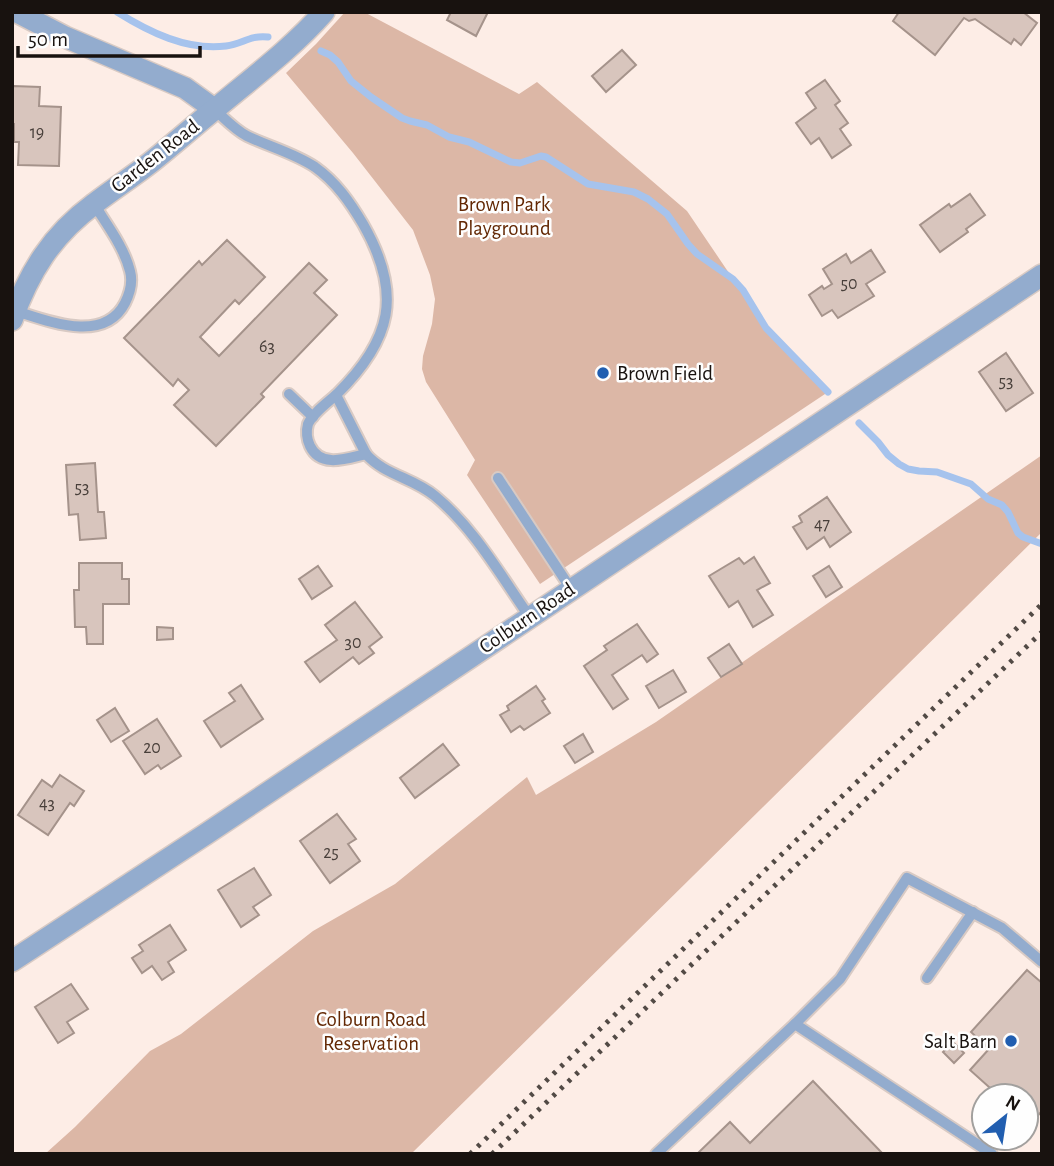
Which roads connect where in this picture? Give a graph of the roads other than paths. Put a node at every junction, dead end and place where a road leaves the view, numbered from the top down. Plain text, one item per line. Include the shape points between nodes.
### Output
1 (17, 12) edge
2 (324, 12) edge
3 (214, 109) junction
4 (94, 204) junction
5 (1042, 275) edge
6 (14, 315) edge
7 (289, 394) dead end
8 (336, 396) junction
9 (313, 417) junction
10 (366, 454) junction
11 (498, 478) dead end
12 (571, 589) junction
13 (530, 616) junction
14 (973, 912) junction
15 (12, 961) edge
16 (1042, 962) edge
17 (927, 978) dead end
18 (795, 1024) junction
19 (656, 1154) edge
20 (992, 1154) edge

1 - 3 street via 175,83
2 - 3 street, Garden Road
3 - 4 street, Garden Road
3 - 8 lane via 246,135 295,155 327,177 350,203 373,242 386,284 384,323 370,357
4 - 6 street, Garden Road via 44,254
4 - 6 lane via 131,276 130,292 120,312 102,324 84,326
5 - 12 street, Colburn Road
7 - 9 lane
8 - 9 lane
8 - 10 lane
9 - 10 lane via 307,429 315,454 341,460
10 - 13 lane via 385,470 422,486 440,500
11 - 12 lane
12 - 13 street, Colburn Road
13 - 15 street, Colburn Road
14 - 16 lane via 1002,928
14 - 17 lane
14 - 18 lane via 907,878 840,979
18 - 19 lane
18 - 20 lane

